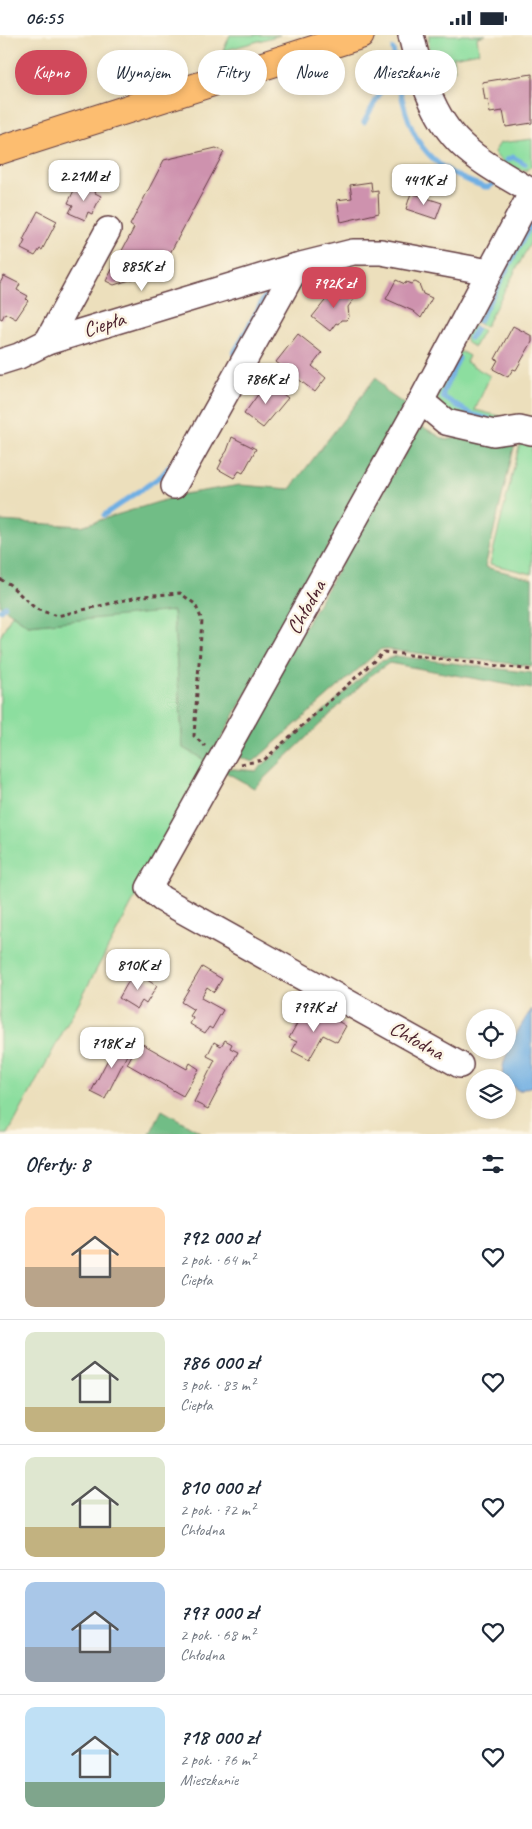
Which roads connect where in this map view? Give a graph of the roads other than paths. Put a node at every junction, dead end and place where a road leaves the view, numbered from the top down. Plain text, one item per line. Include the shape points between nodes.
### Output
1 (360, 35) edge
2 (411, 35) edge
3 (0, 150) edge
4 (108, 230) dead end
5 (297, 266) junction
6 (489, 272) junction
7 (48, 342) junction
8 (0, 362) edge
9 (421, 401) junction
10 (532, 432) edge
11 (174, 486) dead end
12 (460, 1065) dead end

1 - 3 main road
2 - 6 street, Chłodna via 426,87 447,127 470,152 532,192
4 - 7 street
5 - 6 street, Ciepła via 353,252 382,252
5 - 7 street, Ciepła
5 - 11 street
6 - 9 street, Chłodna
7 - 8 street, Ciepła
9 - 10 street via 446,422 494,433 519,429
9 - 12 street, Chłodna via 149,888 162,899

